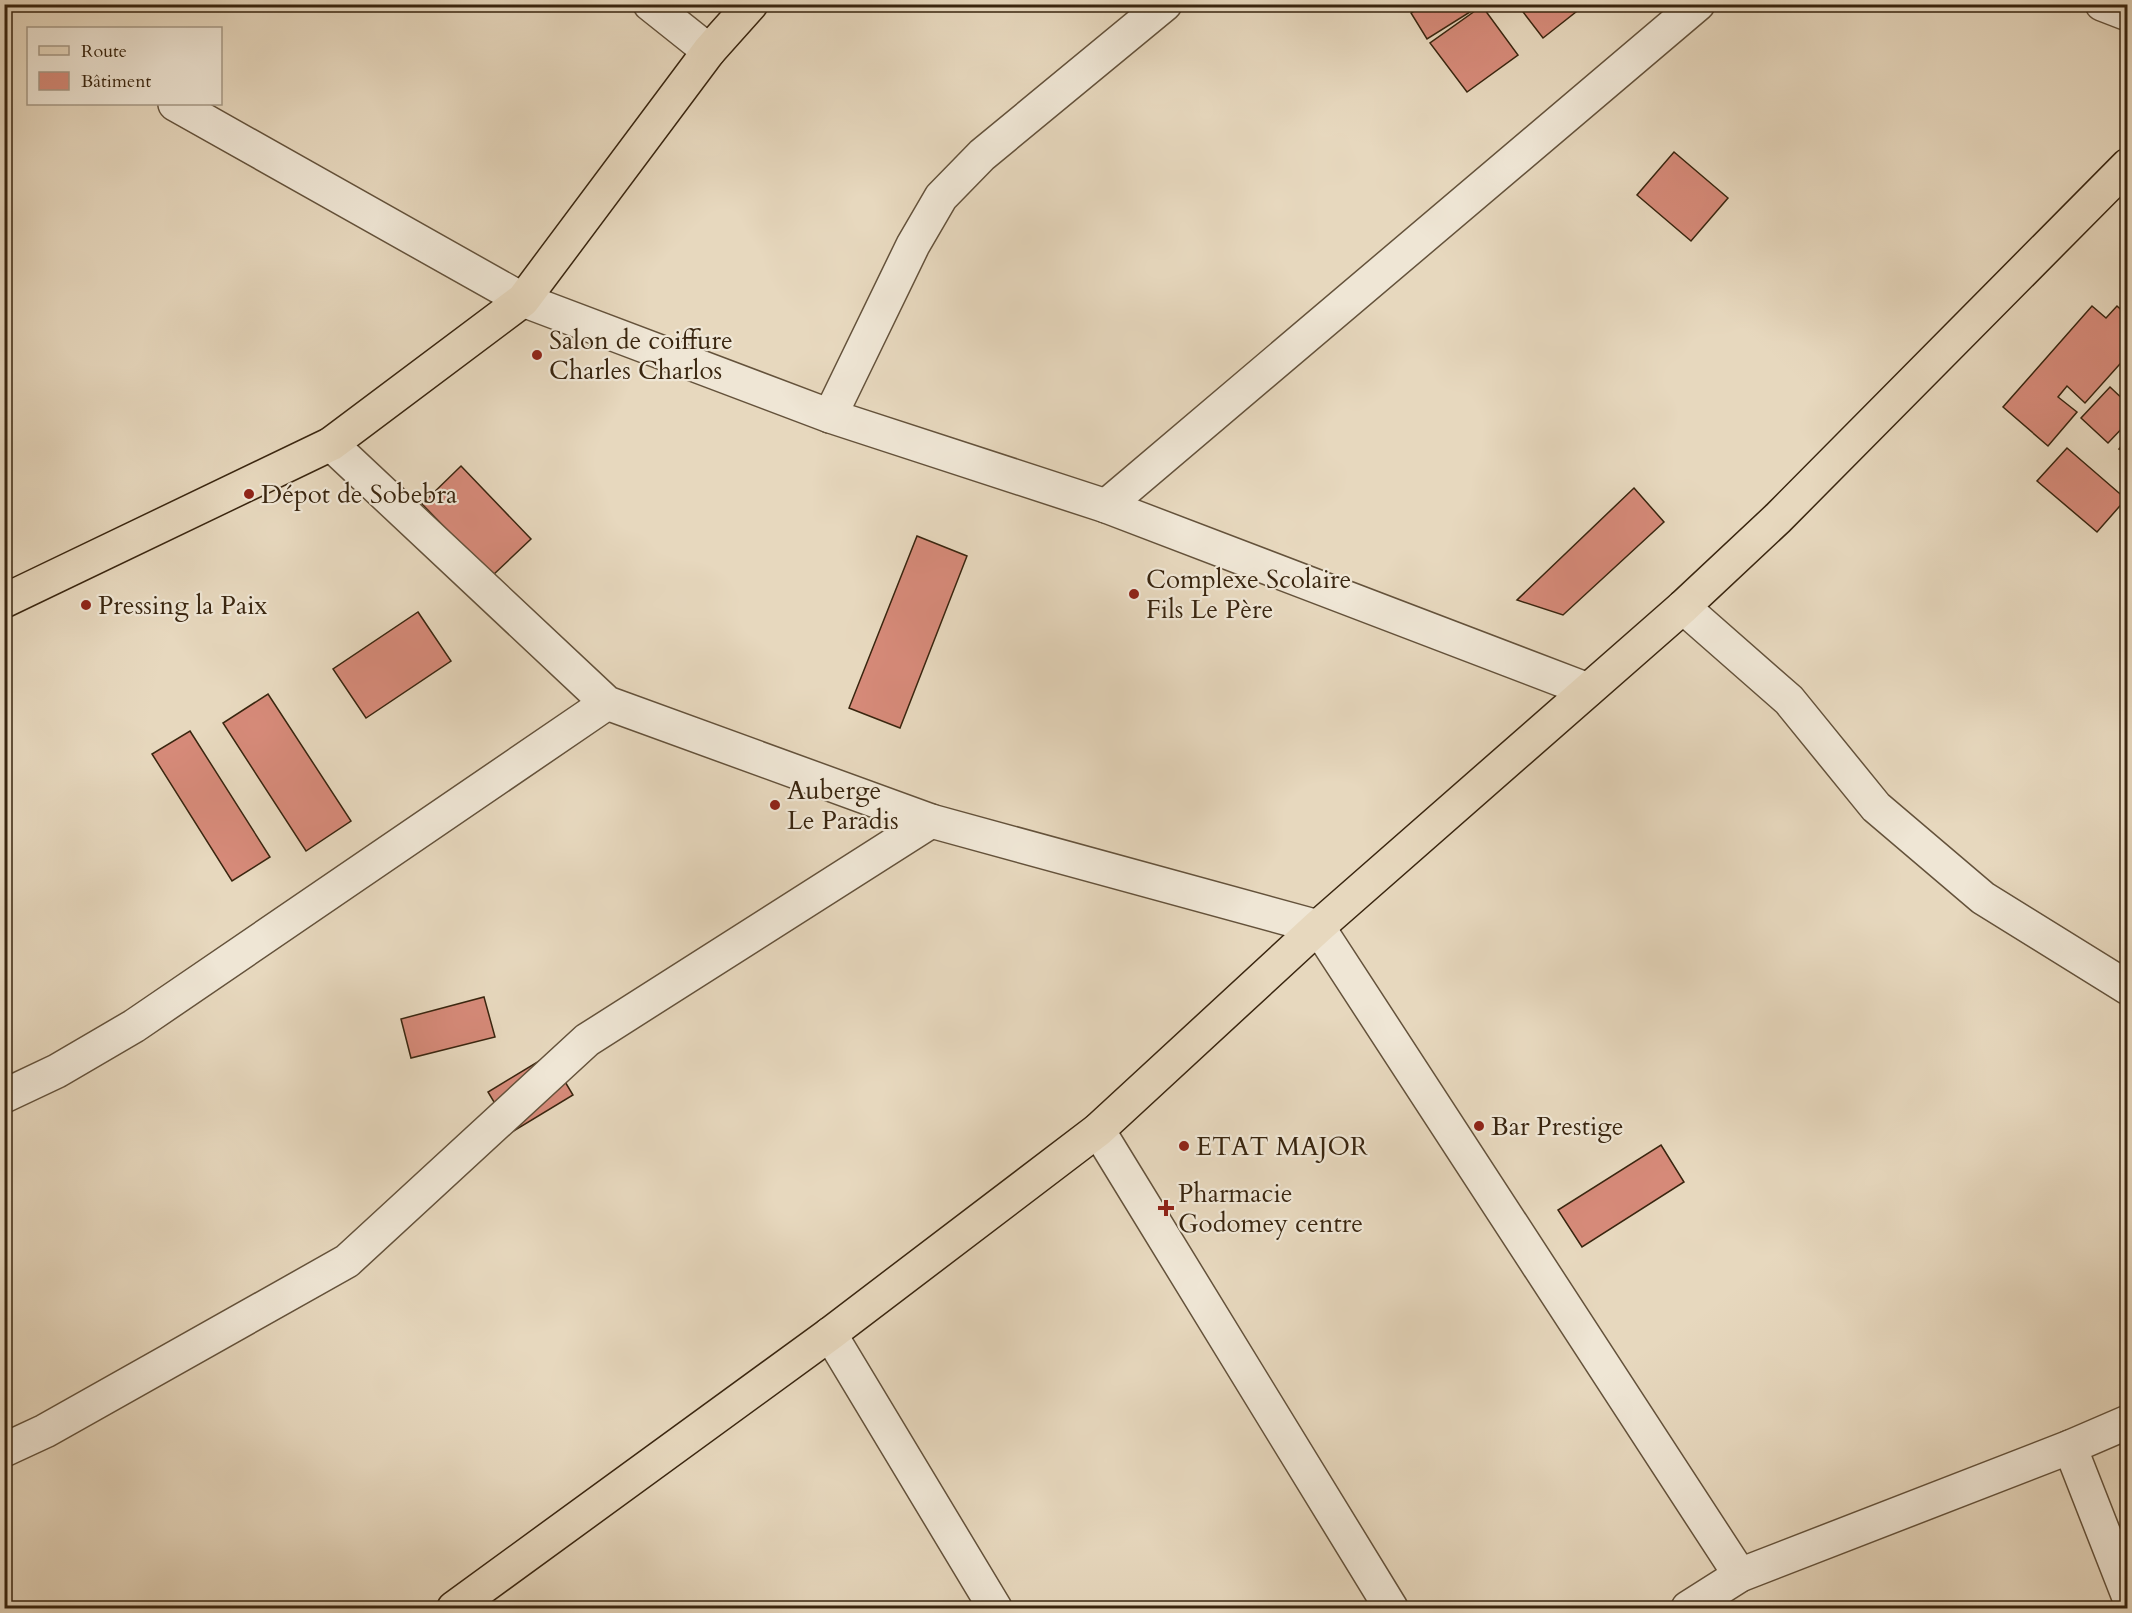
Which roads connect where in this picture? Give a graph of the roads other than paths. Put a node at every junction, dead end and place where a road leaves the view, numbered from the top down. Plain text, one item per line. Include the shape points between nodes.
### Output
1 (650, 4) edge
2 (752, 4) edge
3 (1165, 4) edge
4 (1698, 4) edge
5 (2102, 4) edge
6 (2127, 14) edge
7 (709, 51) junction
8 (177, 105) edge
9 (2126, 171) edge
10 (523, 300) junction
11 (830, 416) junction
12 (331, 444) junction
13 (1106, 506) junction
14 (4, 601) edge
15 (1683, 607) junction
16 (1588, 690) junction
17 (607, 703) junction
18 (931, 821) junction
19 (1318, 927) junction
20 (2127, 988) edge
21 (4, 1096) edge
22 (1098, 1130) junction
23 (830, 1334) junction
24 (2127, 1422) edge
25 (2070, 1447) junction
26 (4, 1450) edge
27 (1740, 1575) junction
28 (2127, 1595) edge
29 (454, 1608) edge
30 (995, 1608) edge
31 (1391, 1608) edge
32 (1688, 1608) edge

1 - 7 street
2 - 7 main road
3 - 11 street via 982,155 941,196
4 - 13 street
5 - 6 street
7 - 10 main road
8 - 10 street
9 - 15 main road via 1778,518
10 - 11 street
10 - 12 main road
11 - 13 street
12 - 14 main road
12 - 17 street
13 - 16 street
15 - 16 main road
15 - 20 street via 1789,700 1876,807 1983,898
16 - 19 main road
17 - 18 street
17 - 21 street via 134,1026 57,1071
18 - 19 street
18 - 26 street via 586,1040 347,1261 45,1431
19 - 22 main road
19 - 27 street
22 - 23 main road
22 - 31 street
23 - 29 main road
23 - 30 street
24 - 25 street
25 - 27 street
25 - 28 street
27 - 32 street

